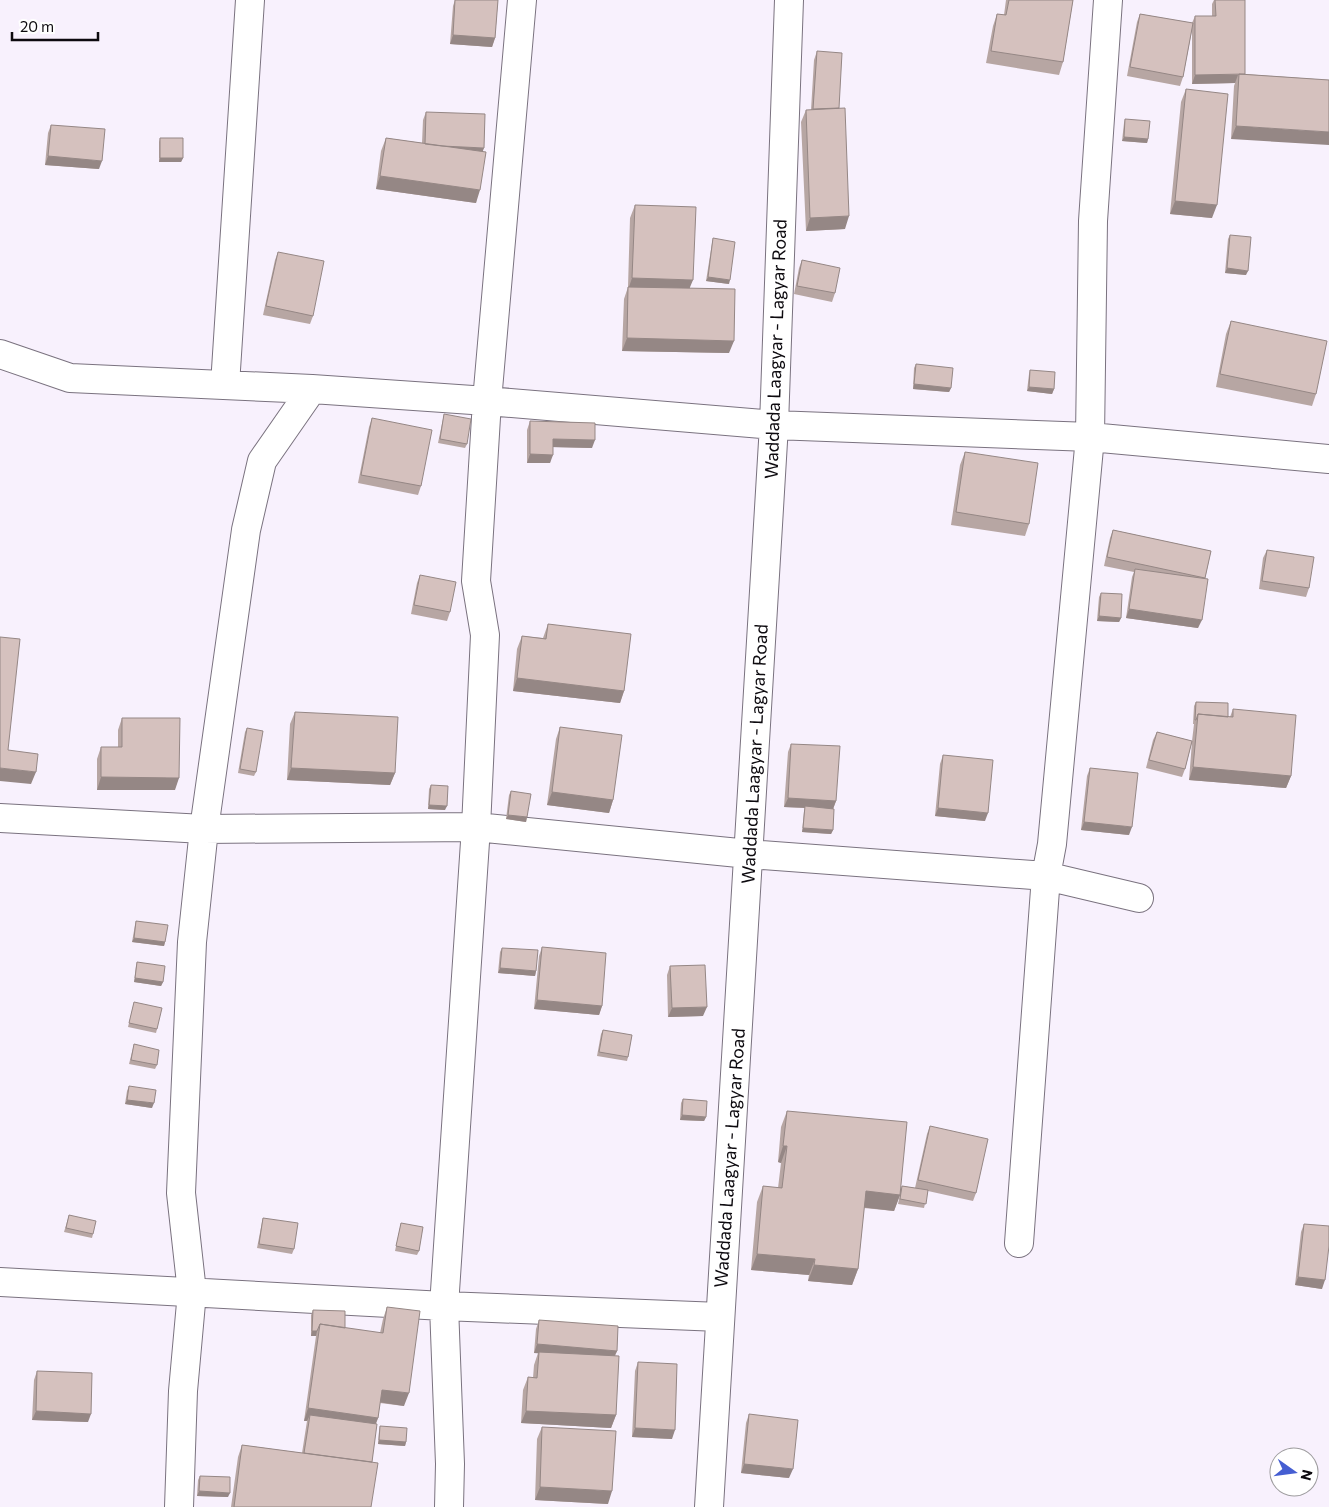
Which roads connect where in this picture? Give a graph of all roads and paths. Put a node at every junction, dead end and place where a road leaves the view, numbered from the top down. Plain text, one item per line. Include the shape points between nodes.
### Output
1 (250, 0) edge
2 (522, 0) edge
3 (789, 0) edge
4 (1108, 0) edge
5 (0, 354) edge
6 (225, 385) junction
7 (312, 389) junction
8 (487, 401) junction
9 (774, 425) junction
10 (1090, 437) junction
11 (1329, 459) edge
12 (0, 818) edge
13 (476, 827) junction
14 (204, 829) junction
15 (749, 854) junction
16 (1046, 876) junction
17 (1139, 898) dead end
18 (1019, 1244) dead end
19 (0, 1282) edge
20 (192, 1292) junction
21 (444, 1306) junction
22 (720, 1317) junction
23 (179, 1507) edge
24 (449, 1507) edge
25 (709, 1507) edge

1 - 6 street
2 - 8 street
3 - 9 street, Waddada Laagyar - Lagyar Road
4 - 10 street via 1093,221
5 - 6 street via 70,378
6 - 7 street
7 - 8 street
7 - 14 street via 262,461 246,530
8 - 9 street
8 - 13 street via 476,581 485,635
9 - 10 street
9 - 15 street, Waddada Laagyar - Lagyar Road
10 - 11 street
10 - 16 street via 1052,844
12 - 14 street
13 - 14 street
13 - 15 street
13 - 21 street
14 - 20 street via 192,942 181,1193
15 - 16 street
15 - 22 street, Waddada Laagyar - Lagyar Road
16 - 17 street
16 - 18 street
19 - 20 street
20 - 21 street
20 - 23 street via 183,1391
21 - 22 street
21 - 24 street
22 - 25 street, Waddada Laagyar - Lagyar Road

